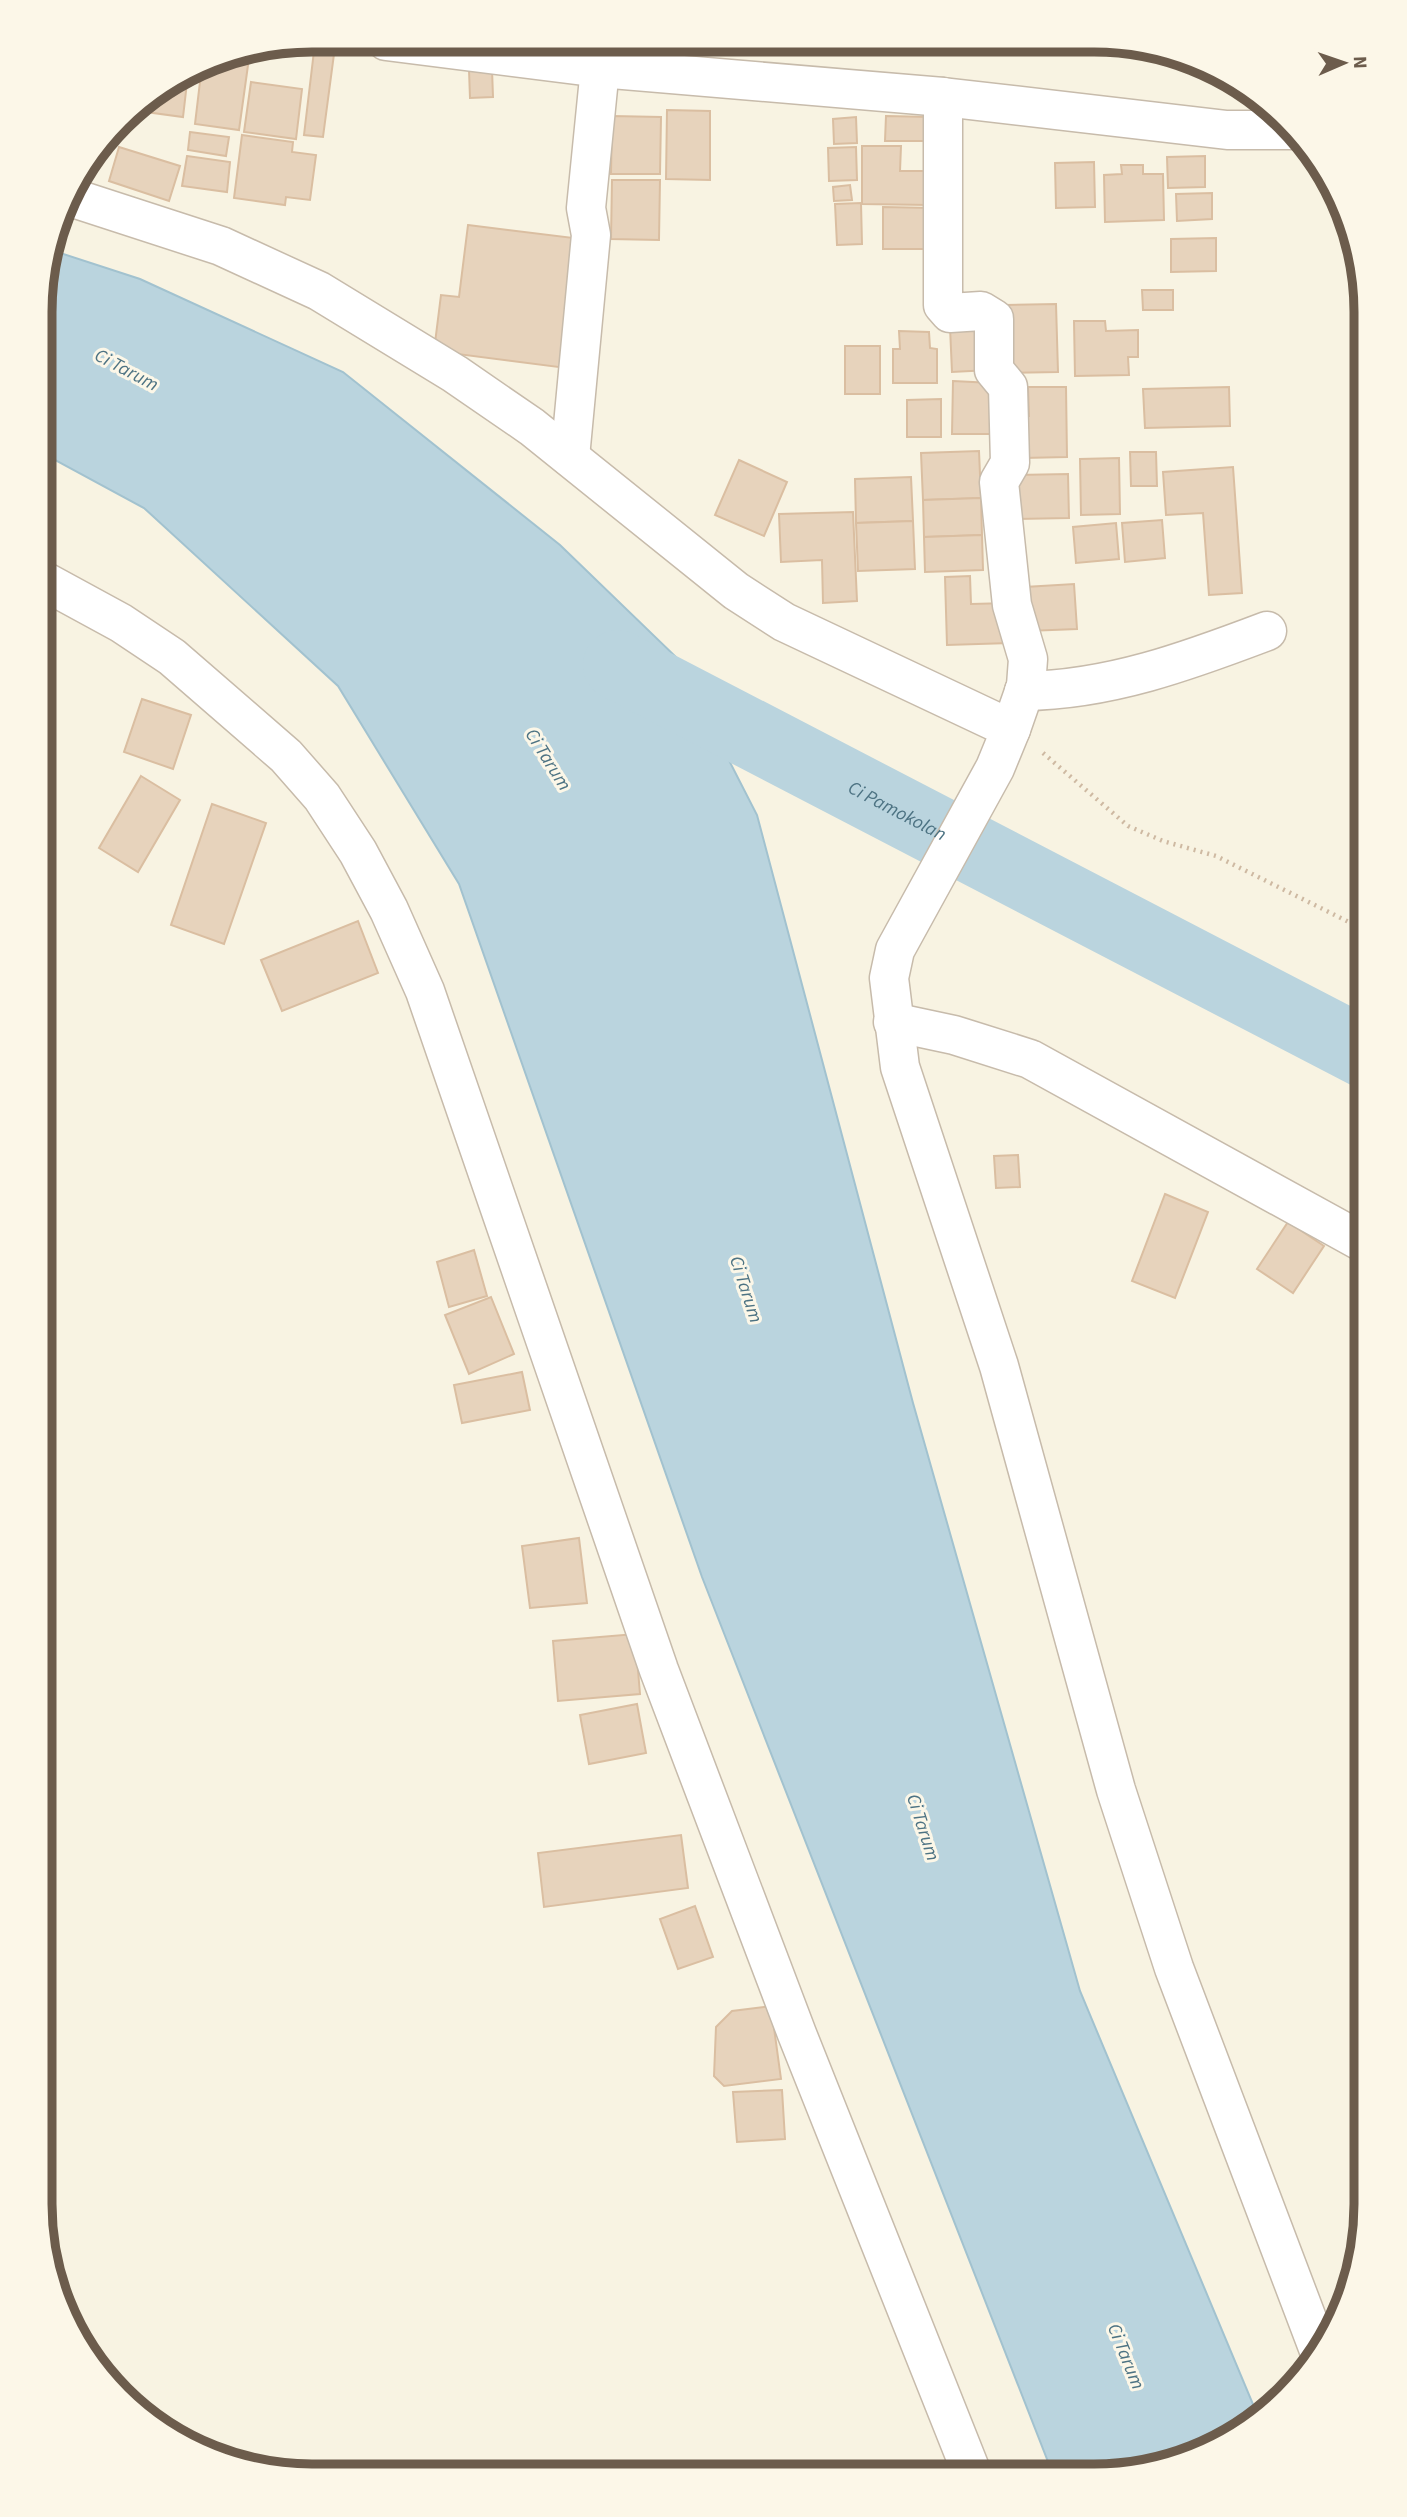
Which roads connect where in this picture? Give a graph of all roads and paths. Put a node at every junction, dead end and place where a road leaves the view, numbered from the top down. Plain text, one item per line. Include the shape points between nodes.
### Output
1 (473, 52) edge
2 (600, 68) junction
3 (943, 97) junction
4 (1279, 130) edge
5 (78, 200) edge
6 (569, 457) junction
7 (52, 585) edge
8 (1266, 631) dead end
9 (1024, 691) junction
10 (1012, 729) junction
11 (1354, 925) edge
12 (893, 1022) junction
13 (1354, 1237) edge
14 (1316, 2341) edge
15 (968, 2464) edge

1 - 2 street
2 - 3 street
2 - 6 street via 586,208 591,235
3 - 4 street via 1227,131
3 - 9 street via 943,305 950,313 981,312 994,319 994,370 1008,387 1010,463 999,482 1012,604 1028,659
5 - 6 street via 221,246 319,291 455,374
6 - 10 street via 736,591 784,622
7 - 15 street via 172,657 286,756 322,797 389,910 425,991 659,1670 797,2034
8 - 9 street via 1142,674 1081,689
9 - 10 street
10 - 11 path via 1128,825 1216,856
10 - 12 street via 895,950 889,978
12 - 13 street via 1030,1059
12 - 14 street via 900,1067 999,1366 1116,1790 1174,1968

